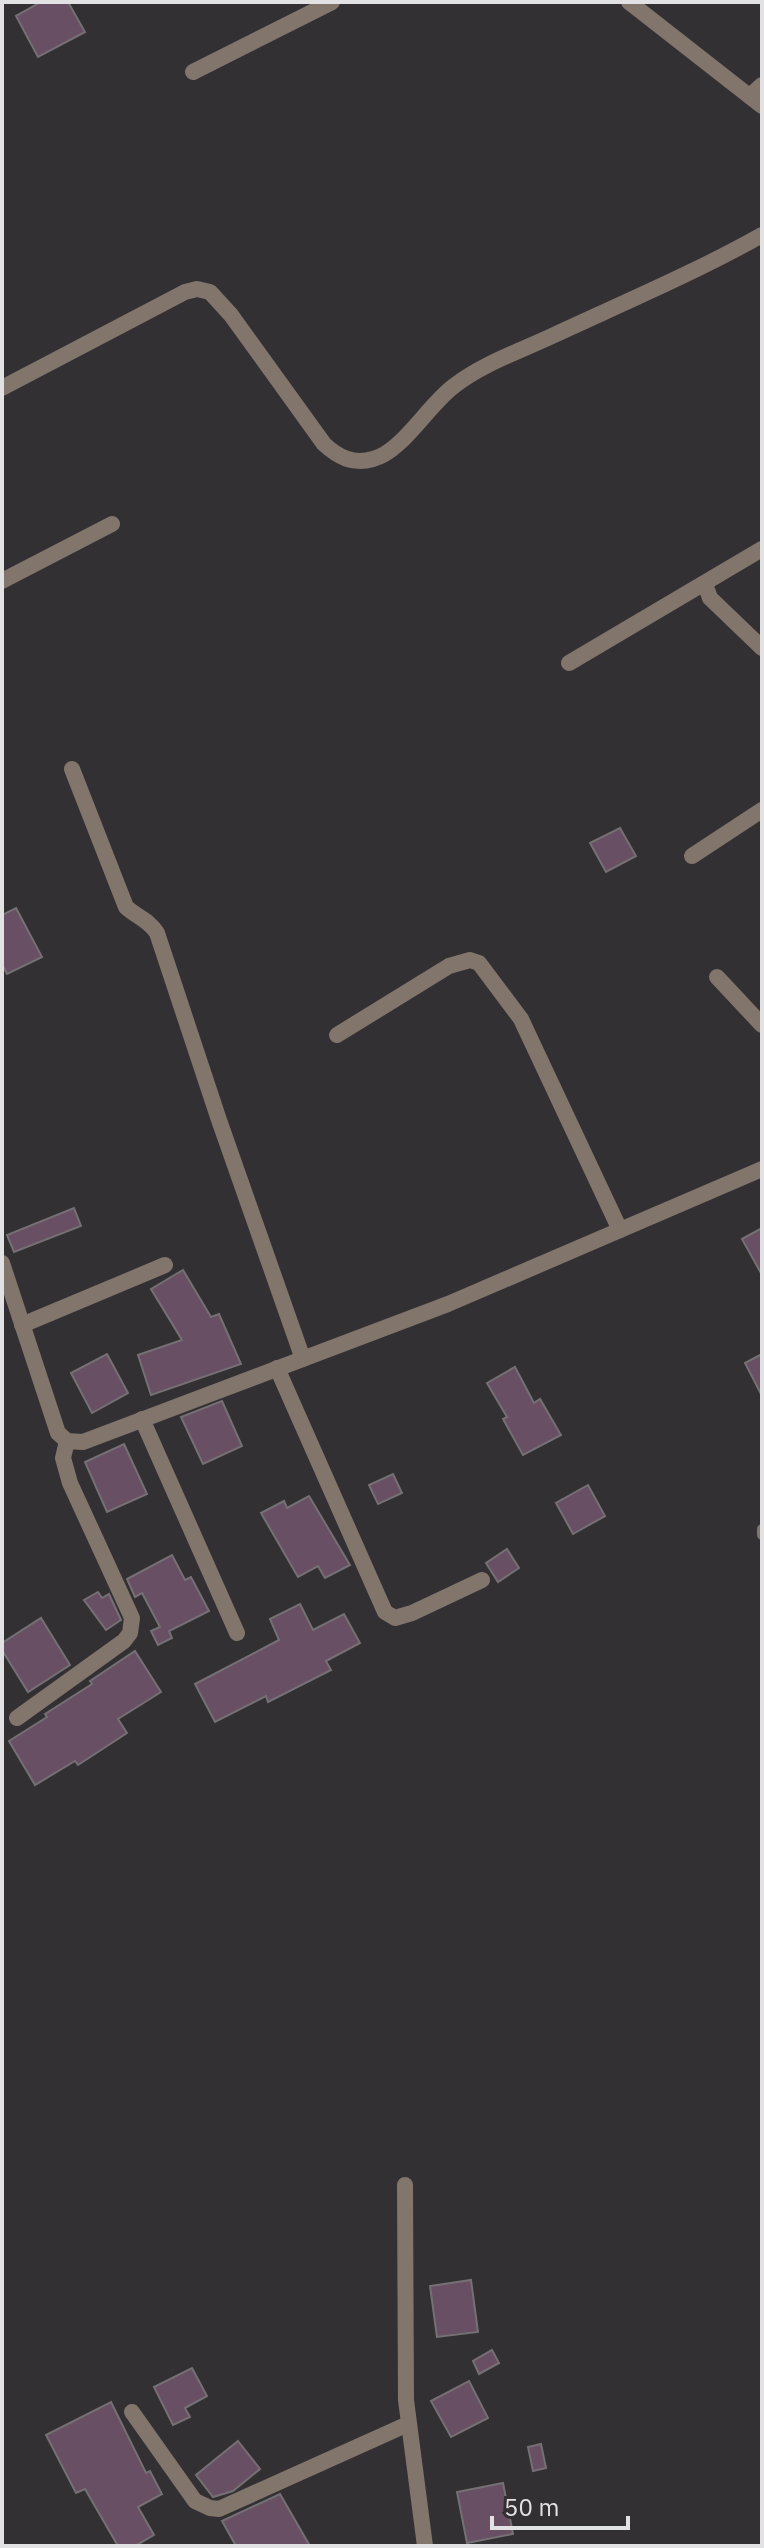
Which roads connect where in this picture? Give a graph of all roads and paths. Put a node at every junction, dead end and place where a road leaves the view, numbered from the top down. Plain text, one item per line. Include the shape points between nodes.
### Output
1 (332, 2) edge
2 (629, 2) edge
3 (193, 72) dead end
4 (758, 96) edge
5 (762, 235) edge
6 (2, 388) edge
7 (112, 524) dead end
8 (762, 549) edge
9 (2, 581) edge
10 (705, 584) junction
11 (762, 648) edge
12 (569, 663) dead end
13 (72, 769) dead end
14 (762, 810) edge
15 (692, 856) dead end
16 (717, 977) dead end
17 (762, 1025) edge
18 (337, 1035) dead end
19 (762, 1169) edge
20 (620, 1230) junction
21 (2, 1263) edge
22 (165, 1265) dead end
23 (22, 1325) junction
24 (303, 1359) junction
25 (277, 1368) junction
26 (142, 1419) junction
27 (67, 1441) junction
28 (762, 1529) edge
29 (762, 1535) edge
30 (482, 1580) dead end
31 (237, 1633) dead end
32 (17, 1718) dead end
33 (405, 2185) dead end
34 (132, 2412) dead end
35 (408, 2424) junction
36 (425, 2546) edge

1 - 3 street
2 - 4 street
5 - 6 street via 471,374 431,405 394,449 374,459 336,456 231,315 210,292 197,289
7 - 9 street
8 - 10 street
10 - 11 street via 710,598
10 - 12 street
13 - 24 street via 126,907 157,933
14 - 15 street
16 - 17 street
18 - 20 street via 449,966 479,963 521,1019
19 - 20 street
20 - 24 street
21 - 23 street
22 - 23 street
23 - 27 street via 58,1433
24 - 25 street
25 - 26 street
25 - 30 street via 385,1612 395,1618 412,1613
26 - 27 street via 83,1442
26 - 31 street
27 - 32 street via 63,1458 70,1483 130,1609 130,1633
28 - 29 lane
33 - 35 street
34 - 35 street via 195,2501 219,2509
35 - 36 street

